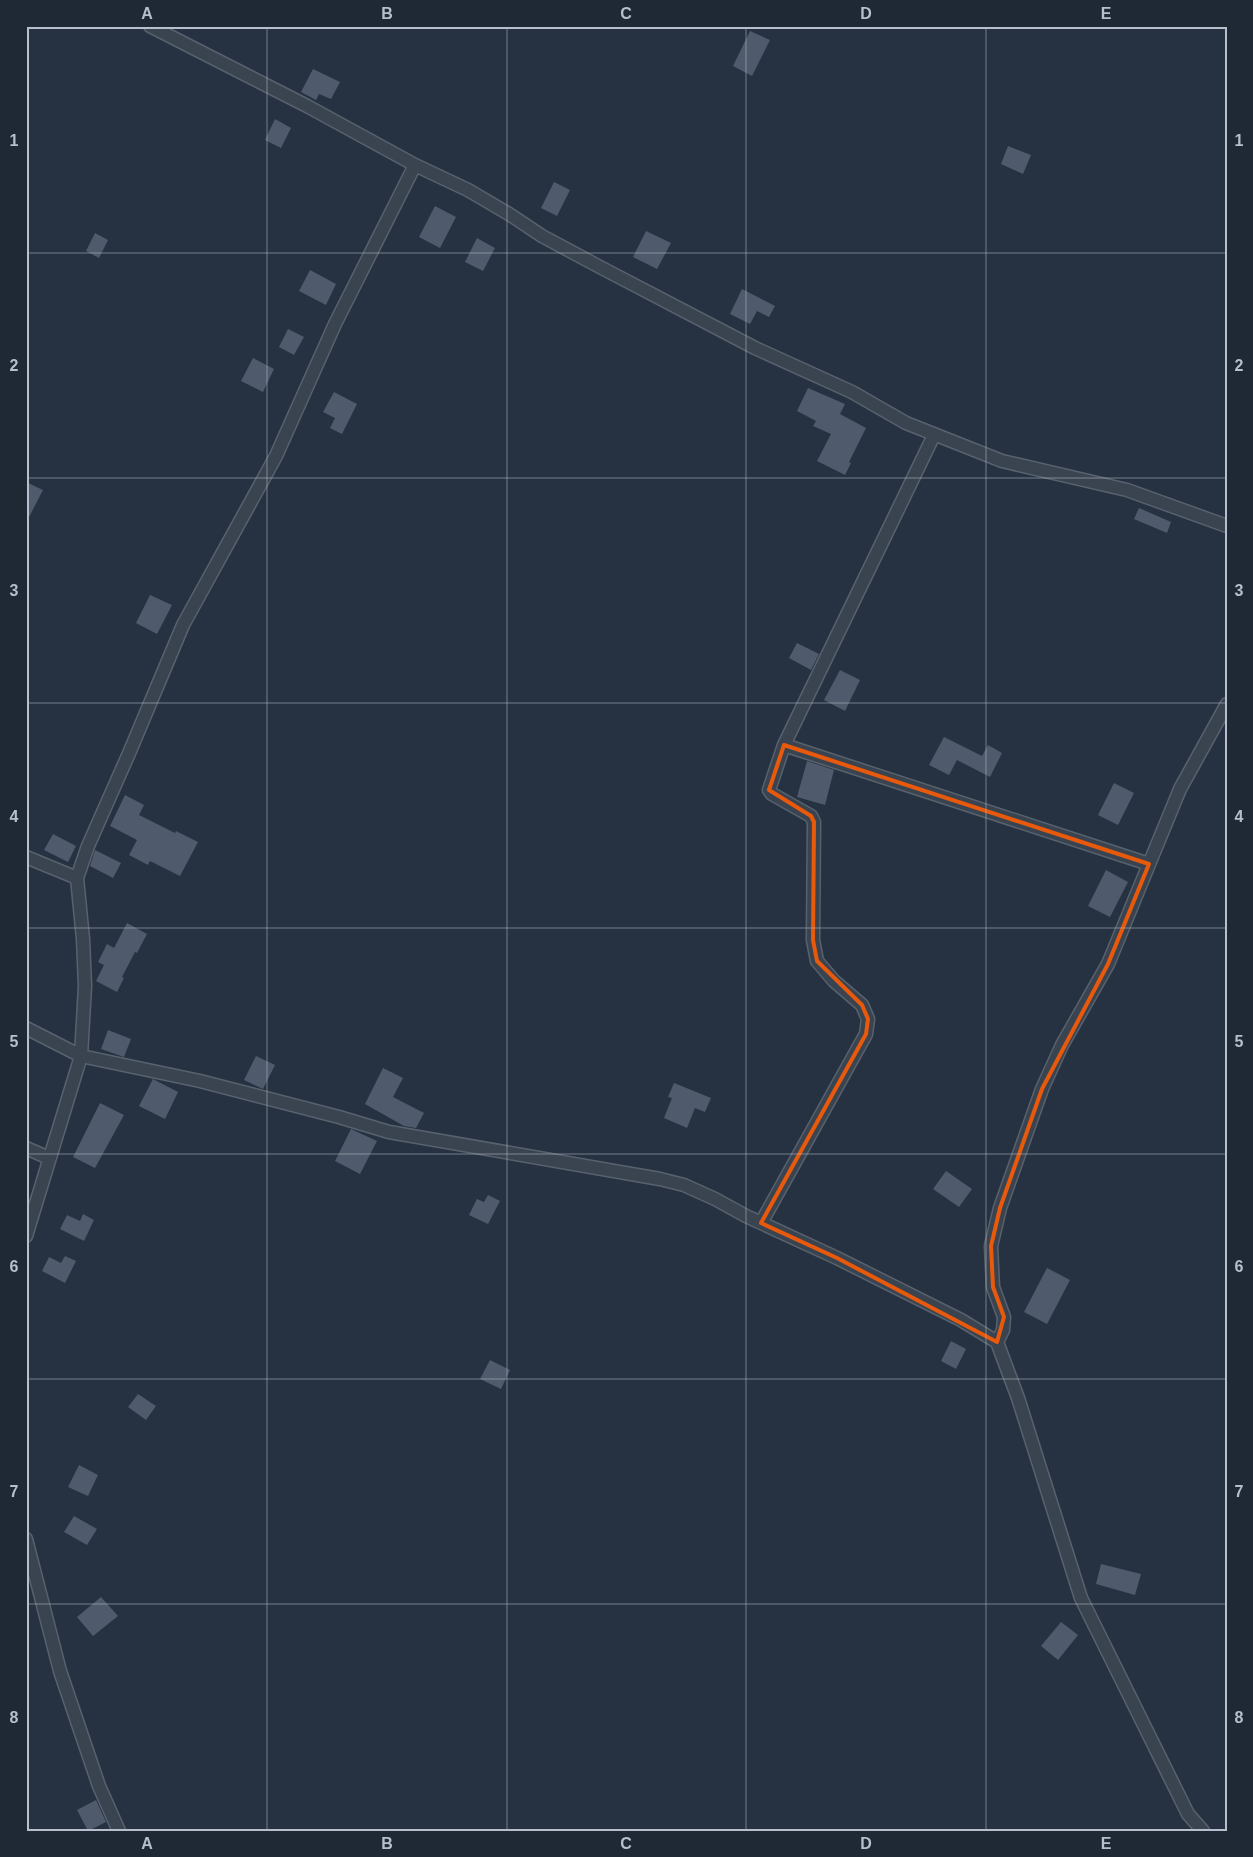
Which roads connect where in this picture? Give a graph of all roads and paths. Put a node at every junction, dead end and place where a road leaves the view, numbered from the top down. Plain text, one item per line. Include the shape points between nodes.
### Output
1 (150, 26) edge
2 (415, 165) junction
3 (934, 435) junction
4 (1227, 526) edge
5 (1227, 704) edge
6 (784, 745) junction
7 (26, 857) edge
8 (1149, 864) junction
9 (77, 878) junction
10 (26, 1028) edge
11 (81, 1056) junction
12 (26, 1148) edge
13 (49, 1158) junction
14 (761, 1223) junction
15 (26, 1236) edge
16 (997, 1342) junction
17 (26, 1539) edge
18 (119, 1831) edge
19 (1203, 1831) edge

1 - 2 street
2 - 3 street via 468,190 542,236 755,348 852,392
2 - 9 street via 335,324 276,456 183,625
3 - 4 street via 1002,461 1127,490
3 - 6 street
5 - 8 street via 1180,789
6 - 8 street
6 - 14 street via 769,790 811,816 814,822 813,940 818,961 862,1005 868,1019 863,1040
7 - 9 street
8 - 16 street via 1108,964 1062,1045 1042,1088 1000,1208 991,1246 993,1286 1004,1317 1003,1330
9 - 11 street via 84,986
10 - 11 street
11 - 13 street
11 - 14 street via 200,1082 388,1132 660,1179 715,1198
12 - 13 street
13 - 15 street
14 - 16 street via 952,1315
16 - 19 street via 1081,1598 1188,1814
17 - 18 street via 60,1671 99,1786

